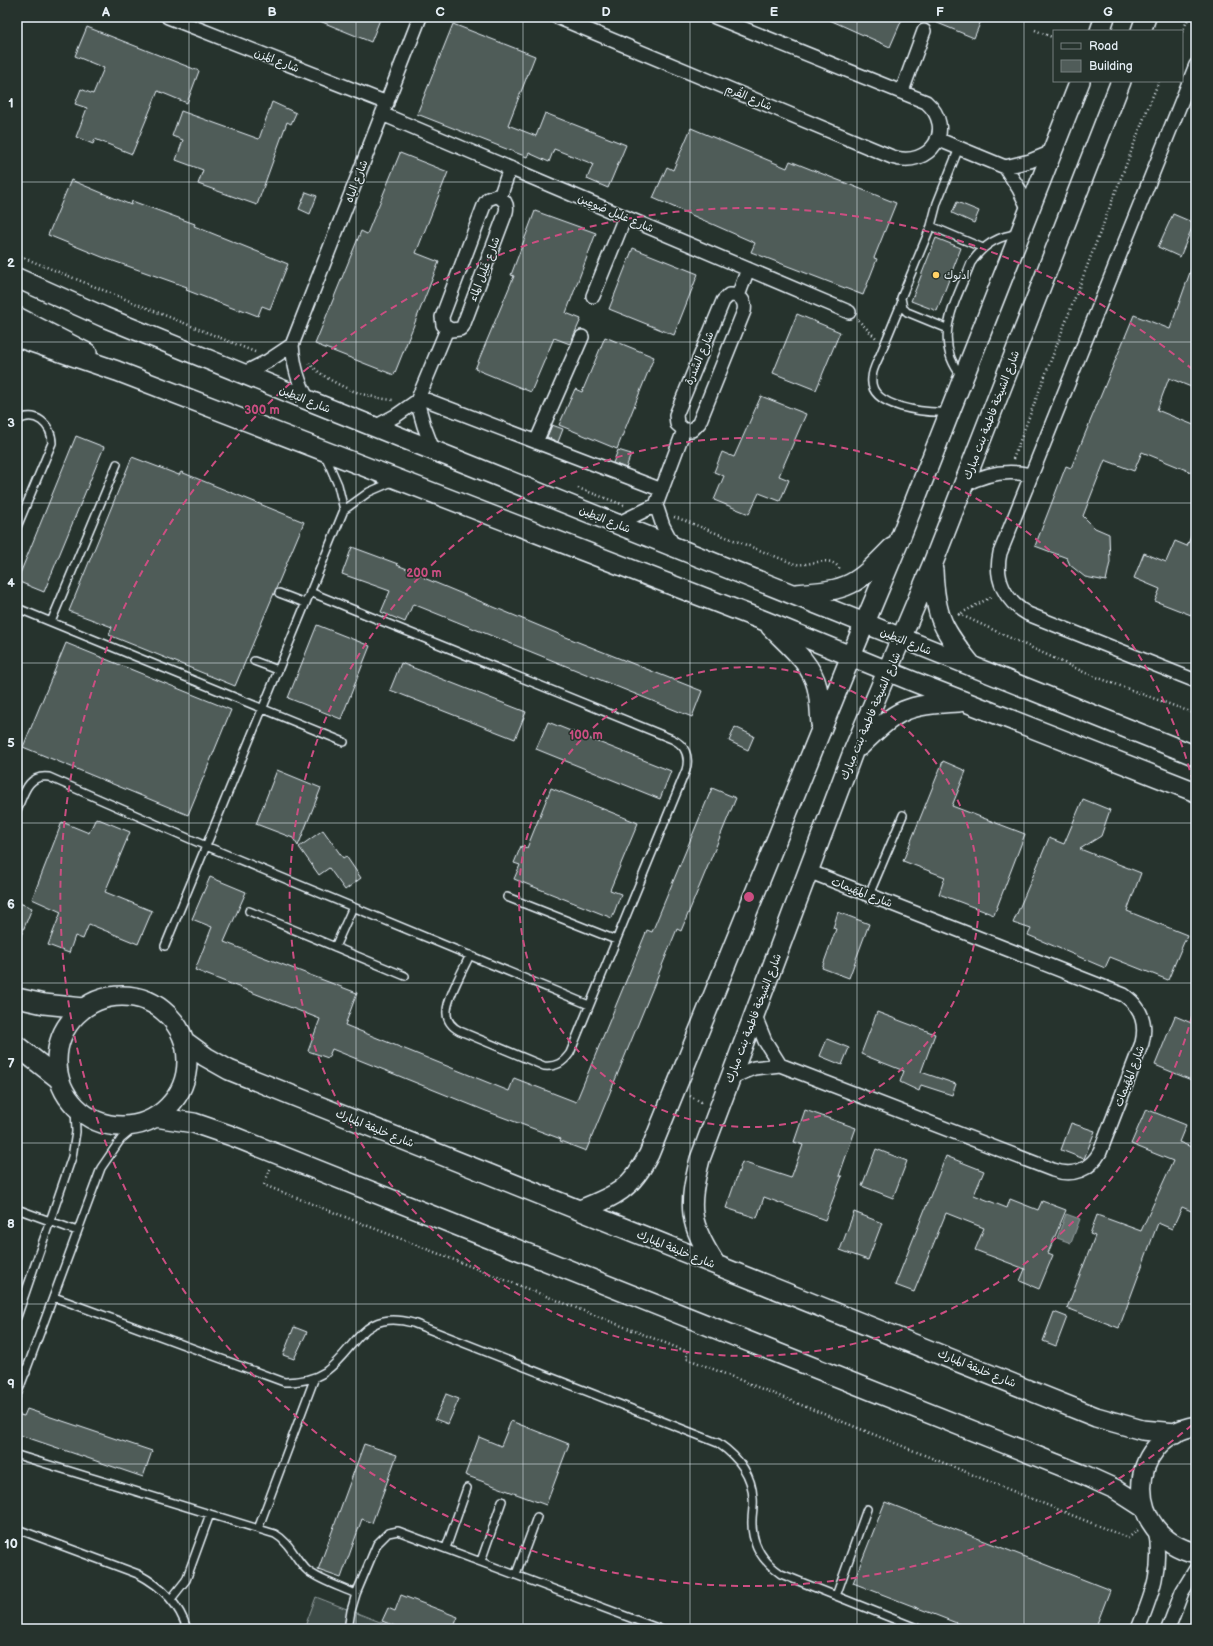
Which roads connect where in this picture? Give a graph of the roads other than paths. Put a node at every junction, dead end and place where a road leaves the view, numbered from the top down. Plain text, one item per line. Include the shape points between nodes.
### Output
1 (168, 17) edge
2 (420, 17) edge
3 (557, 17) edge
4 (715, 17) edge
5 (1105, 17) edge
6 (1146, 17) edge
7 (1100, 30) edge
8 (1141, 30) edge
9 (924, 31) dead end
10 (1196, 65) edge
11 (1080, 82) edge
12 (1121, 82) edge
13 (902, 91) junction
14 (384, 109) junction
15 (937, 139) junction
16 (959, 148) junction
17 (1052, 152) junction
18 (1005, 167) junction
19 (510, 168) junction
20 (500, 197) junction
21 (1030, 212) junction
22 (624, 217) junction
23 (931, 226) junction
24 (1021, 234) junction
25 (983, 248) junction
26 (748, 269) junction
27 (17, 278) edge
28 (593, 296) dead end
29 (738, 296) junction
30 (901, 304) junction
31 (849, 312) road end
32 (17, 316) edge
33 (946, 328) junction
34 (446, 329) junction
35 (17, 337) edge
36 (582, 337) dead end
37 (292, 345) junction
38 (116, 371) junction
39 (242, 374) junction
40 (963, 379) junction
41 (418, 399) junction
42 (310, 401) junction
43 (950, 412) junction
44 (17, 421) edge
45 (375, 427) junction
46 (684, 430) junction
47 (536, 442) junction
48 (321, 450) junction
49 (433, 450) junction
50 (117, 464) dead end
51 (1031, 475) junction
52 (398, 479) junction
53 (964, 485) junction
54 (662, 490) junction
55 (656, 505) junction
56 (344, 510) junction
57 (617, 524) junction
58 (17, 527) edge
59 (899, 542) junction
60 (674, 547) junction
61 (933, 563) junction
62 (310, 592) junction
63 (279, 593) dead end
64 (790, 594) junction
65 (305, 603) junction
66 (17, 608) edge
67 (765, 621) junction
68 (51, 622) junction
69 (864, 624) junction
70 (902, 640) junction
71 (851, 656) junction
72 (254, 661) dead end
73 (974, 668) junction
74 (278, 670) junction
75 (889, 671) junction
76 (1196, 681) edge
77 (968, 702) junction
78 (262, 708) junction
79 (822, 728) junction
80 (344, 742) dead end
81 (853, 752) junction
82 (1196, 756) edge
83 (1196, 792) edge
84 (17, 810) edge
85 (903, 816) dead end
86 (206, 846) junction
87 (808, 871) junction
88 (869, 895) junction
89 (507, 896) dead end
90 (353, 907) junction
91 (249, 911) dead end
92 (616, 940) junction
93 (164, 946) dead end
94 (335, 947) junction
95 (470, 955) junction
96 (405, 976) dead end
97 (17, 998) edge
98 (589, 1005) junction
99 (83, 1008) junction
100 (754, 1014) junction
101 (184, 1040) junction
102 (17, 1046) edge
103 (780, 1065) junction
104 (730, 1078) junction
105 (59, 1079) junction
106 (75, 1107) junction
107 (147, 1121) junction
108 (17, 1209) edge
109 (580, 1210) junction
110 (51, 1221) junction
111 (78, 1231) junction
112 (716, 1265) junction
113 (54, 1297) junction
114 (17, 1317) edge
115 (17, 1370) edge
116 (26, 1373) junction
117 (315, 1377) junction
118 (17, 1395) edge
119 (1196, 1426) edge
120 (1176, 1433) junction
121 (17, 1455) edge
122 (467, 1488) dead end
123 (502, 1501) dead end
124 (867, 1509) dead end
125 (210, 1514) junction
126 (537, 1517) dead end
127 (1149, 1519) junction
128 (17, 1529) edge
129 (258, 1529) junction
130 (446, 1548) junction
131 (1196, 1554) edge
132 (481, 1561) junction
133 (1196, 1569) edge
134 (516, 1574) junction
135 (356, 1594) junction
136 (836, 1596) junction
137 (171, 1599) junction
138 (187, 1629) edge
139 (348, 1629) edge
140 (660, 1629) edge
141 (919, 1629) edge
142 (1138, 1629) edge
143 (1168, 1629) edge

1 - 14 street, شارع المُزن
2 - 14 street, شارع الياه
3 - 15 street, شارع القُرم via 892,157 904,160 918,158 930,151
4 - 13 street
5 - 7 main road
6 - 8 main road
9 - 13 street
10 - 51 street
11 - 17 main road
12 - 53 main road, شارع الشيخة فاطمة بنت مبارك
13 - 15 street via 920,98 931,106 938,119
14 - 19 street, شارع غليل صُوعِين
14 - 37 street, شارع الياه
15 - 16 street
16 - 18 street
16 - 23 lane via 937,203
17 - 18 street via 1030,162
17 - 21 main road
18 - 21 street
19 - 20 street
19 - 22 street, شارع غليل صُوعِين
20 - 34 street, شارع غَلِيل الماء via 491,197 485,203 442,317
20 - 34 street, شارع غَلِيل الماء via 506,203 506,212 465,321 460,329
21 - 24 main road
22 - 26 street, شارع غليل صُوعِين
22 - 28 street
23 - 25 lane
23 - 30 lane via 902,293
24 - 25 lane via 1000,237
24 - 40 main road
25 - 33 lane via 971,263
26 - 29 street
26 - 31 street, شارع غليل صُوعِين
27 - 39 main road, شارع البَطِين
29 - 46 street via 744,302 744,311 699,423 692,430
29 - 46 street, شارع السِّدرة via 729,295 723,301 677,411 676,419 680,428
30 - 33 lane via 912,315
30 - 43 lane via 873,372 873,387 881,397 902,407 918,411
32 - 38 main road via 70,343
33 - 40 lane via 948,352
34 - 41 street, شارع غَلِيل الماء
35 - 38 main road
36 - 47 street
37 - 39 street
37 - 42 street, شارع الياه via 294,369
38 - 48 main road
39 - 42 main road, شارع البَطِين
40 - 43 main road
41 - 45 street
41 - 47 street
41 - 49 street
42 - 45 main road, شارع البَطِين
43 - 59 main road
44 - 58 lane via 27,417 40,420 46,424 52,436 52,443
45 - 49 main road, شارع البَطِين
46 - 54 street
47 - 54 street
48 - 52 main road
48 - 56 lane via 338,485
49 - 57 main road, شارع البَطِين
50 - 68 lane
51 - 53 street via 997,472
51 - 76 street via 1000,553 998,572 1004,590 1014,604 1028,614
52 - 56 lane via 369,492
52 - 67 main road
53 - 61 main road, شارع الشيخة فاطمة بنت مبارك
54 - 55 street
55 - 57 street
55 - 60 street
56 - 62 lane
57 - 60 main road, شارع البَطِين
59 - 64 main road via 865,575 849,585 823,592
59 - 69 main road
60 - 64 main road, شارع البَطِين
61 - 70 main road, شارع الشيخة فاطمة بنت مبارك
61 - 73 main road via 934,593 941,623 953,643
62 - 65 lane
62 - 92 lane via 672,739 682,746 688,758 686,770
63 - 65 lane
64 - 69 main road, شارع البَطِين
65 - 74 lane
66 - 68 lane
67 - 71 main road
67 - 79 main road via 807,666 813,677 819,696
68 - 78 lane
69 - 70 main road, شارع البَطِين
69 - 71 main road
70 - 73 main road, شارع البَطِين
70 - 75 main road, شارع الشيخة فاطمة بنت مبارك
71 - 75 main road
71 - 79 main road
72 - 74 lane
73 - 82 main road, شارع البَطِين
74 - 78 lane
75 - 77 main road
75 - 81 main road, شارع الشيخة فاطمة بنت مبارك
77 - 81 main road via 923,704 905,709 882,724
77 - 83 main road
78 - 80 lane
78 - 86 lane
79 - 109 main road via 649,1154 636,1178 616,1194
81 - 87 main road, شارع الشيخة فاطمة بنت مبارك
84 - 86 lane via 28,784 38,777 49,777
85 - 88 lane
86 - 90 lane
86 - 93 lane
87 - 88 street, شارع المهَيمات
87 - 100 main road, شارع الشيخة فاطمة بنت مبارك
88 - 103 street, شارع المهَيمات via 1124,995 1136,1005 1143,1020 1144,1035 1100,1152 1092,1163 1080,1171 1060,1172
89 - 92 lane
90 - 94 lane
90 - 95 lane
91 - 94 lane
92 - 98 lane
94 - 96 lane
95 - 98 lane
95 - 98 lane via 447,1007 449,1021 455,1028 539,1064 551,1066 566,1058
97 - 99 main road
99 - 101 main road via 111,996 142,998 168,1014 178,1026
99 - 105 main road via 67,1026 58,1048 56,1064
100 - 103 street via 765,1041
100 - 104 main road, شارع الشيخة فاطمة بنت مبارك
101 - 107 main road via 187,1070 183,1084 166,1108
101 - 109 main road, شارع خليفة المبارك via 229,1070
102 - 105 main road
103 - 104 street, شارع المهَيمات via 754,1068
104 - 112 main road, شارع الشيخة فاطمة بنت مبارك via 700,1159 691,1206 701,1243
105 - 106 main road via 65,1094
106 - 107 main road via 89,1118 105,1124 122,1126
106 - 110 lane via 74,1151
107 - 111 lane via 121,1139 104,1163
107 - 127 main road via 181,1121 213,1129 277,1154 1084,1475 1115,1489
108 - 110 lane
109 - 112 main road, شارع خليفة المبارك
110 - 111 lane
110 - 114 lane
111 - 113 lane
112 - 120 main road, شارع خليفة المبارك via 1109,1422 1142,1430
113 - 116 lane
113 - 117 lane via 274,1380 295,1382
115 - 116 lane
116 - 118 lane
117 - 129 lane
117 - 136 lane via 334,1364 368,1328 385,1321 404,1320 708,1438 735,1457 747,1476 753,1497 752,1530 758,1551 764,1560 781,1574
119 - 120 main road
120 - 127 main road via 1154,1451 1142,1478 1141,1492
121 - 125 lane
122 - 130 lane
123 - 132 lane
124 - 136 lane
125 - 129 lane
125 - 137 lane via 186,1580
126 - 134 lane
127 - 131 main road via 1172,1545
127 - 142 street via 1158,1543 1158,1570
128 - 137 lane via 138,1574 162,1589
129 - 135 lane via 281,1538 308,1571
130 - 132 lane
130 - 135 lane via 404,1532 388,1533 377,1544
132 - 134 lane
133 - 143 street via 1182,1592
134 - 140 lane
135 - 139 lane
136 - 141 lane
137 - 138 lane

